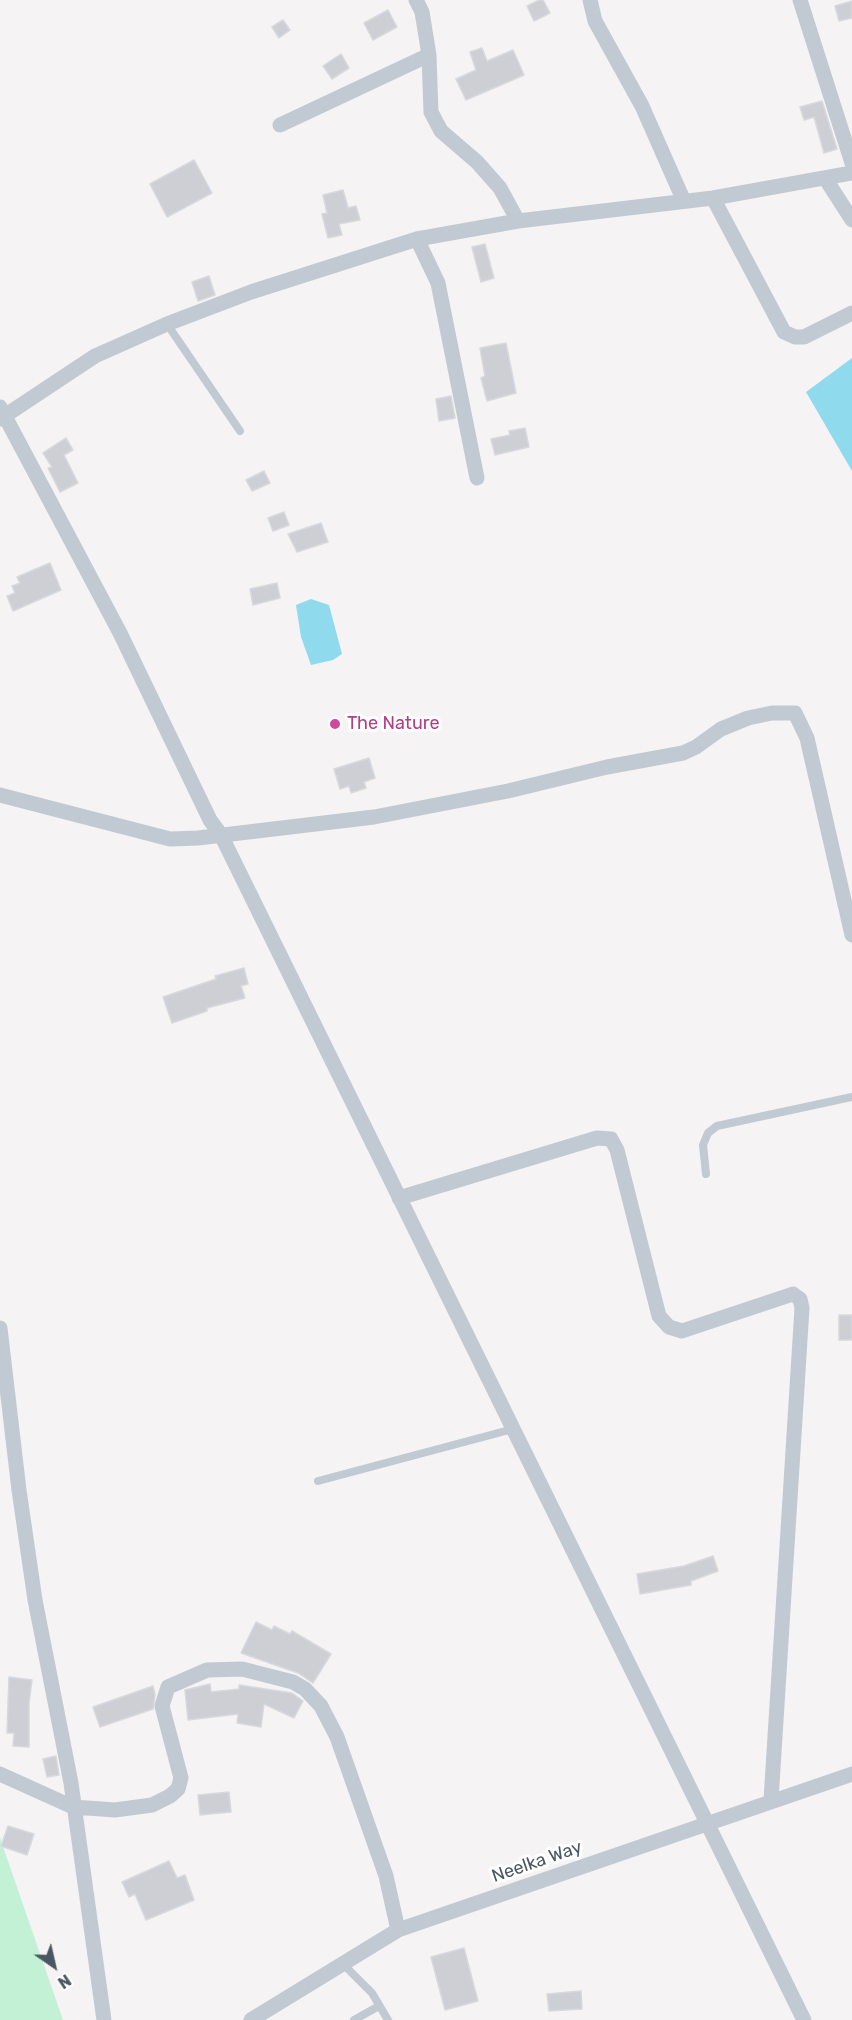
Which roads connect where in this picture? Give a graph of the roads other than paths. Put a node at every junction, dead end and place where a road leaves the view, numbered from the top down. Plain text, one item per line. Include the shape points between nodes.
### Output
1 (416, 0) edge
2 (590, 0) edge
3 (800, 0) edge
4 (429, 55) junction
5 (280, 126) dead end
6 (852, 164) edge
7 (852, 173) edge
8 (825, 178) junction
9 (712, 198) junction
10 (683, 199) junction
11 (852, 220) edge
12 (518, 221) junction
13 (417, 239) junction
14 (852, 313) edge
15 (167, 324) junction
16 (2, 414) edge
17 (240, 431) dead end
18 (477, 478) dead end
19 (0, 795) edge
20 (221, 835) junction
21 (852, 935) edge
22 (852, 1097) edge
23 (706, 1174) dead end
24 (399, 1198) junction
25 (0, 1328) edge
26 (3, 1373) edge
27 (513, 1429) junction
28 (318, 1481) dead end
29 (0, 1774) edge
30 (852, 1774) edge
31 (771, 1800) junction
32 (73, 1807) junction
33 (708, 1823) junction
34 (398, 1930) junction
35 (343, 1964) junction
36 (379, 2006) junction
37 (104, 2020) edge
38 (251, 2020) edge
39 (354, 2020) edge
40 (388, 2020) edge
41 (804, 2020) edge

1 - 4 street via 422,12
2 - 10 street via 595,21 642,106
3 - 6 street
4 - 5 street
4 - 12 street via 431,112 435,121 492,178
7 - 8 street
8 - 9 street
8 - 11 street
9 - 10 street
9 - 14 street via 784,332 804,337
10 - 12 street
12 - 13 street
13 - 15 street via 251,292
13 - 18 street via 438,284
15 - 16 street via 95,356
15 - 17 lane
16 - 20 street via 114,622 210,820
19 - 20 street via 170,839
20 - 21 street via 374,817 508,791 683,753 721,729 748,718 795,713 807,738
20 - 24 street
22 - 23 lane via 717,1126 708,1133 703,1145
24 - 27 street
24 - 31 street via 597,1138 611,1139 659,1316 669,1327 682,1330 793,1294 800,1299
25 - 26 street
26 - 32 street via 35,1600
27 - 28 lane
27 - 33 street
29 - 32 street
30 - 31 street, Neelka Way
31 - 33 street, Neelka Way
32 - 34 street via 115,1810 152,1805 178,1789 181,1778 162,1706 168,1687 177,1681 207,1670 242,1669 293,1682 321,1706 337,1737 386,1876
32 - 37 street
33 - 34 street, Neelka Way
33 - 41 street
34 - 35 street, Neelka Way
35 - 36 lane via 372,1993
35 - 38 street, Neelka Way
36 - 39 lane
36 - 40 lane

